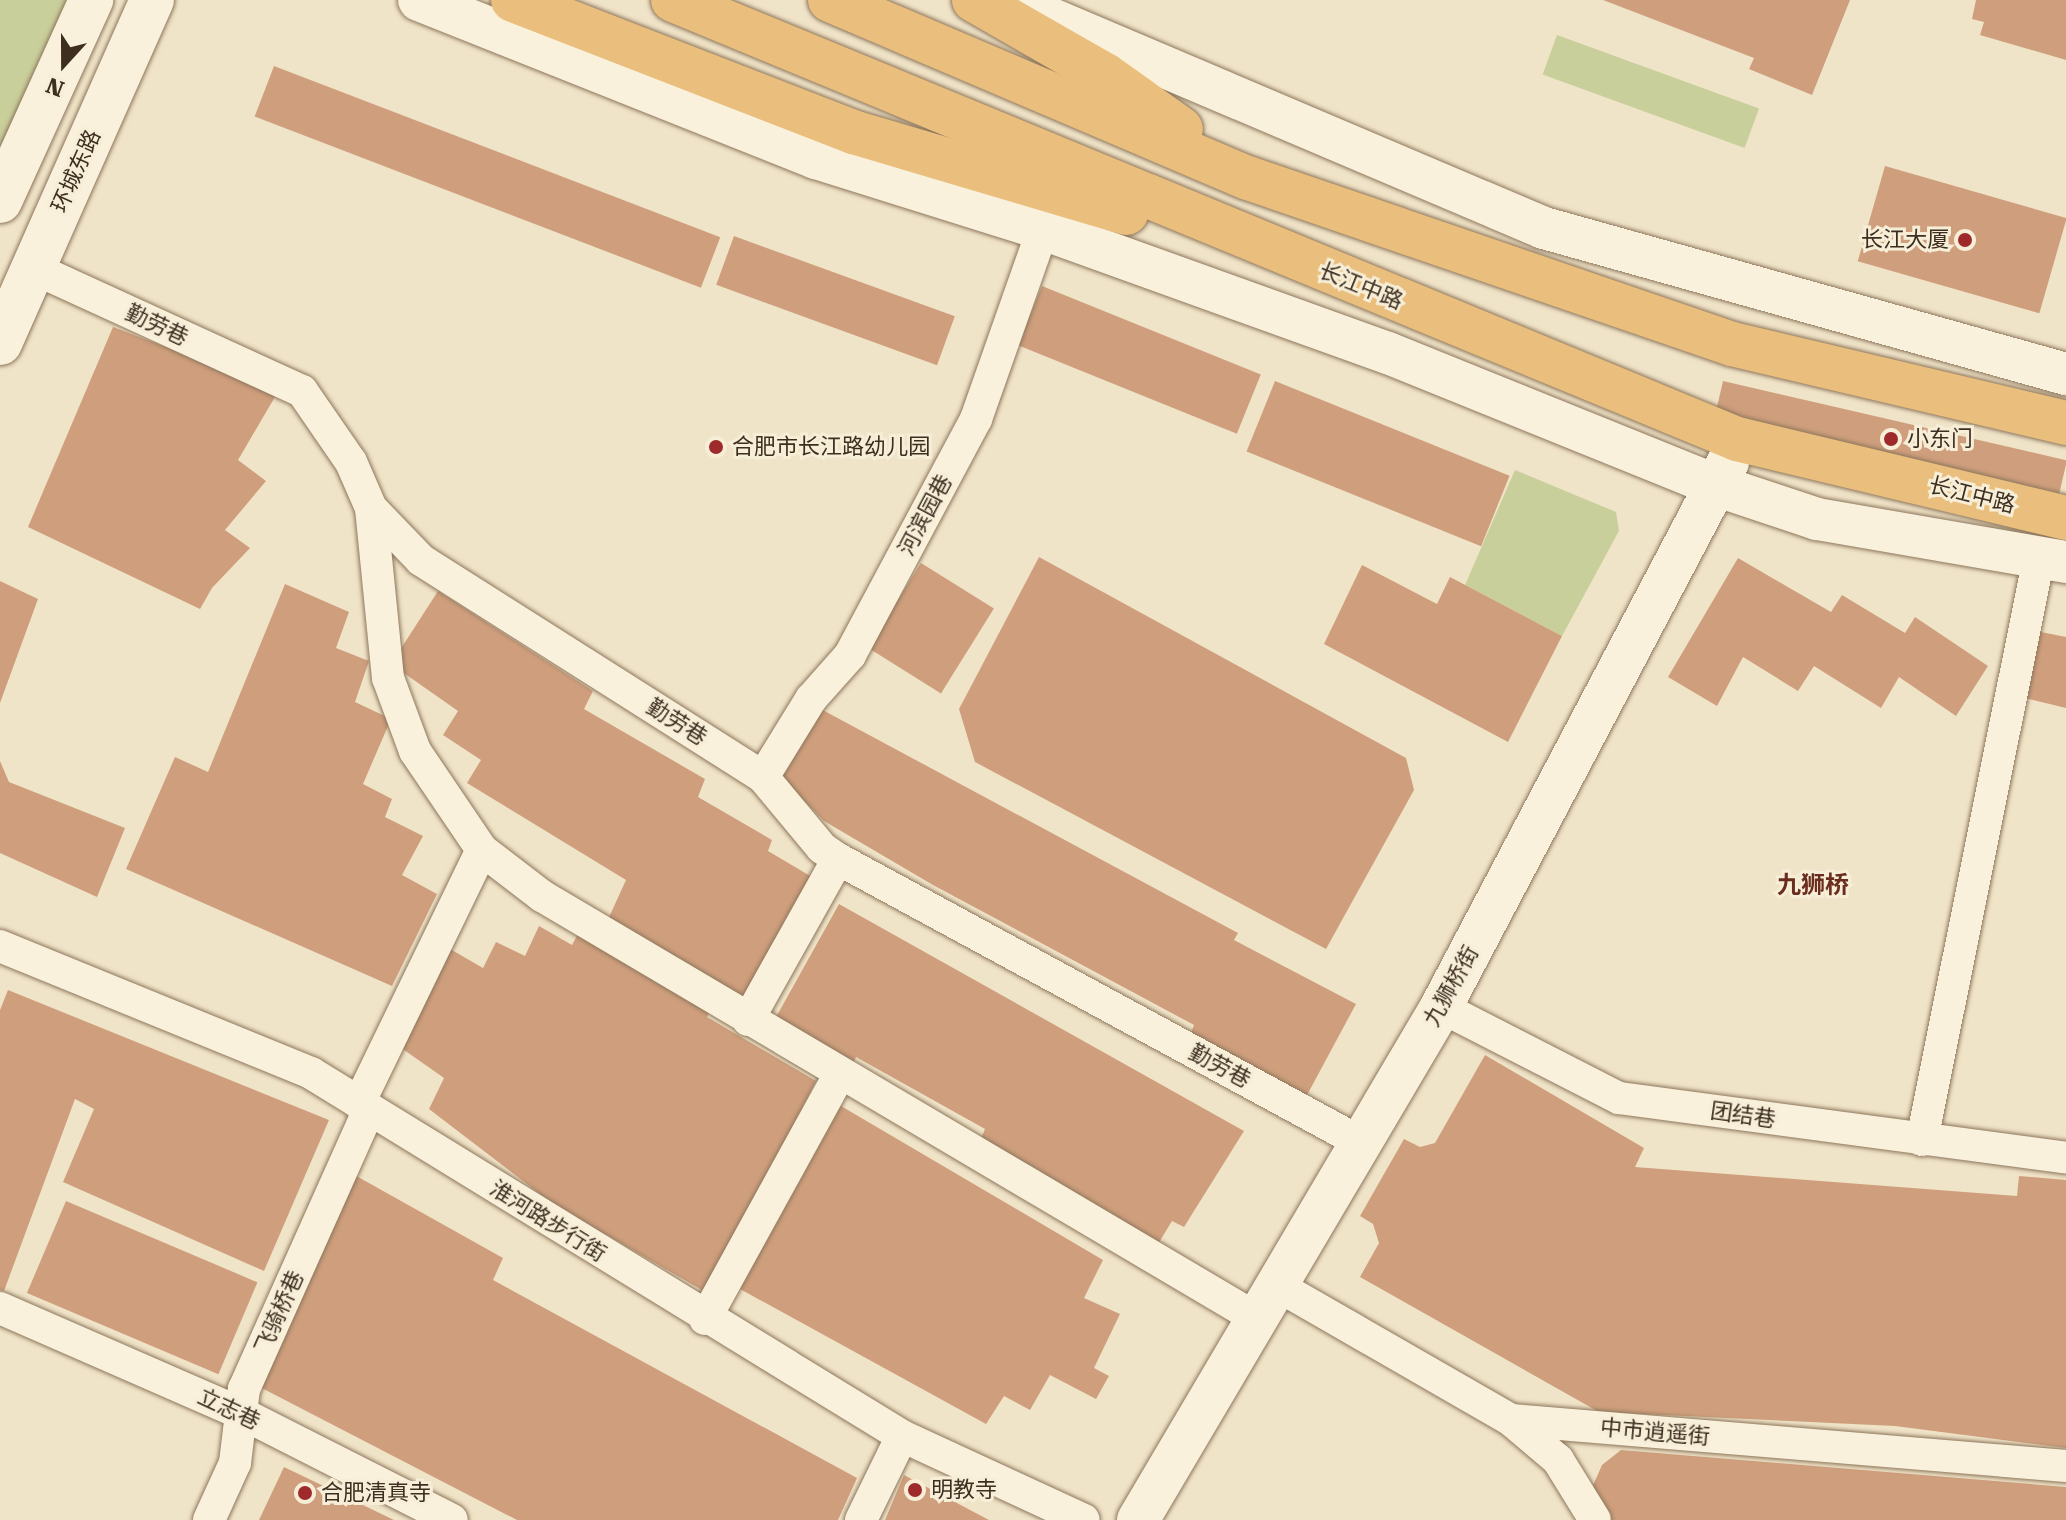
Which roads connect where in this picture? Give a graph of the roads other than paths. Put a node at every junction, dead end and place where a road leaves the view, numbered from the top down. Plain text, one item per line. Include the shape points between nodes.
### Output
1 (91, 0) edge
2 (152, 0) edge
3 (419, 0) edge
4 (513, 0) edge
5 (673, 0) edge
6 (830, 0) edge
7 (974, 0) edge
8 (1007, 0) edge
9 (1248, 178) junction
10 (0, 201) edge
11 (1043, 229) junction
12 (1225, 231) junction
13 (33, 268) junction
14 (0, 343) edge
15 (2066, 374) edge
16 (2066, 423) edge
17 (1737, 439) junction
18 (1718, 486) junction
19 (371, 508) junction
20 (2066, 518) edge
21 (2052, 560) edge
22 (763, 777) junction
23 (482, 850) junction
24 (838, 859) junction
25 (0, 946) edge
26 (1441, 1007) junction
27 (748, 1020) junction
28 (839, 1075) junction
29 (364, 1106) junction
30 (1922, 1140) junction
31 (1360, 1142) junction
32 (2066, 1158) edge
33 (1267, 1302) junction
34 (0, 1308) edge
35 (705, 1319) junction
36 (243, 1414) junction
37 (1511, 1420) junction
38 (902, 1436) junction
39 (2066, 1466) edge
40 (209, 1520) edge
41 (452, 1520) edge
42 (861, 1520) edge
43 (1084, 1520) edge
44 (1138, 1520) edge
45 (1595, 1520) edge

1 - 10 street
2 - 13 street, 环城东路
3 - 11 street via 816,158
4 - 12 highway via 853,132 1104,209
5 - 12 highway, 长江中路
6 - 9 highway
7 - 9 highway via 1105,75
8 - 15 street via 1544,228
9 - 16 highway via 1732,344
11 - 18 street via 1388,353
11 - 22 street, 河滨园巷 via 976,419 850,655 811,699
12 - 17 highway, 长江中路
13 - 14 street, 环城东路
13 - 19 street, 勤劳巷 via 302,391 351,462
17 - 18 street, 九狮桥街
17 - 20 highway, 长江中路
18 - 21 street via 1817,519
18 - 26 street, 九狮桥街
19 - 22 street, 勤劳巷 via 421,560
19 - 23 street, 中市逍遥街 via 388,678 415,751
21 - 30 street
22 - 24 street, 勤劳巷 via 822,848
23 - 27 street, 中市逍遥街 via 542,896
23 - 29 street, 飞骑桥巷
24 - 27 street
24 - 31 street, 勤劳巷
25 - 29 street, 淮河路步行街 via 311,1073
26 - 30 street, 团结巷 via 1619,1098
26 - 31 street, 九狮桥街
27 - 28 street, 中市逍遥街
28 - 33 street, 中市逍遥街
28 - 35 street
29 - 35 street, 淮河路步行街
29 - 36 street, 飞骑桥巷 via 244,1389
30 - 32 street, 团结巷
31 - 33 street, 九狮桥街
33 - 37 street, 中市逍遥街
33 - 44 street, 九狮桥街
34 - 36 street, 立志巷
35 - 38 street, 淮河路步行街
36 - 40 street, 飞骑桥巷 via 235,1463
36 - 41 street, 立志巷
37 - 39 street, 中市逍遥街
37 - 45 street via 1558,1460
38 - 42 street
38 - 43 street, 淮河路步行街

